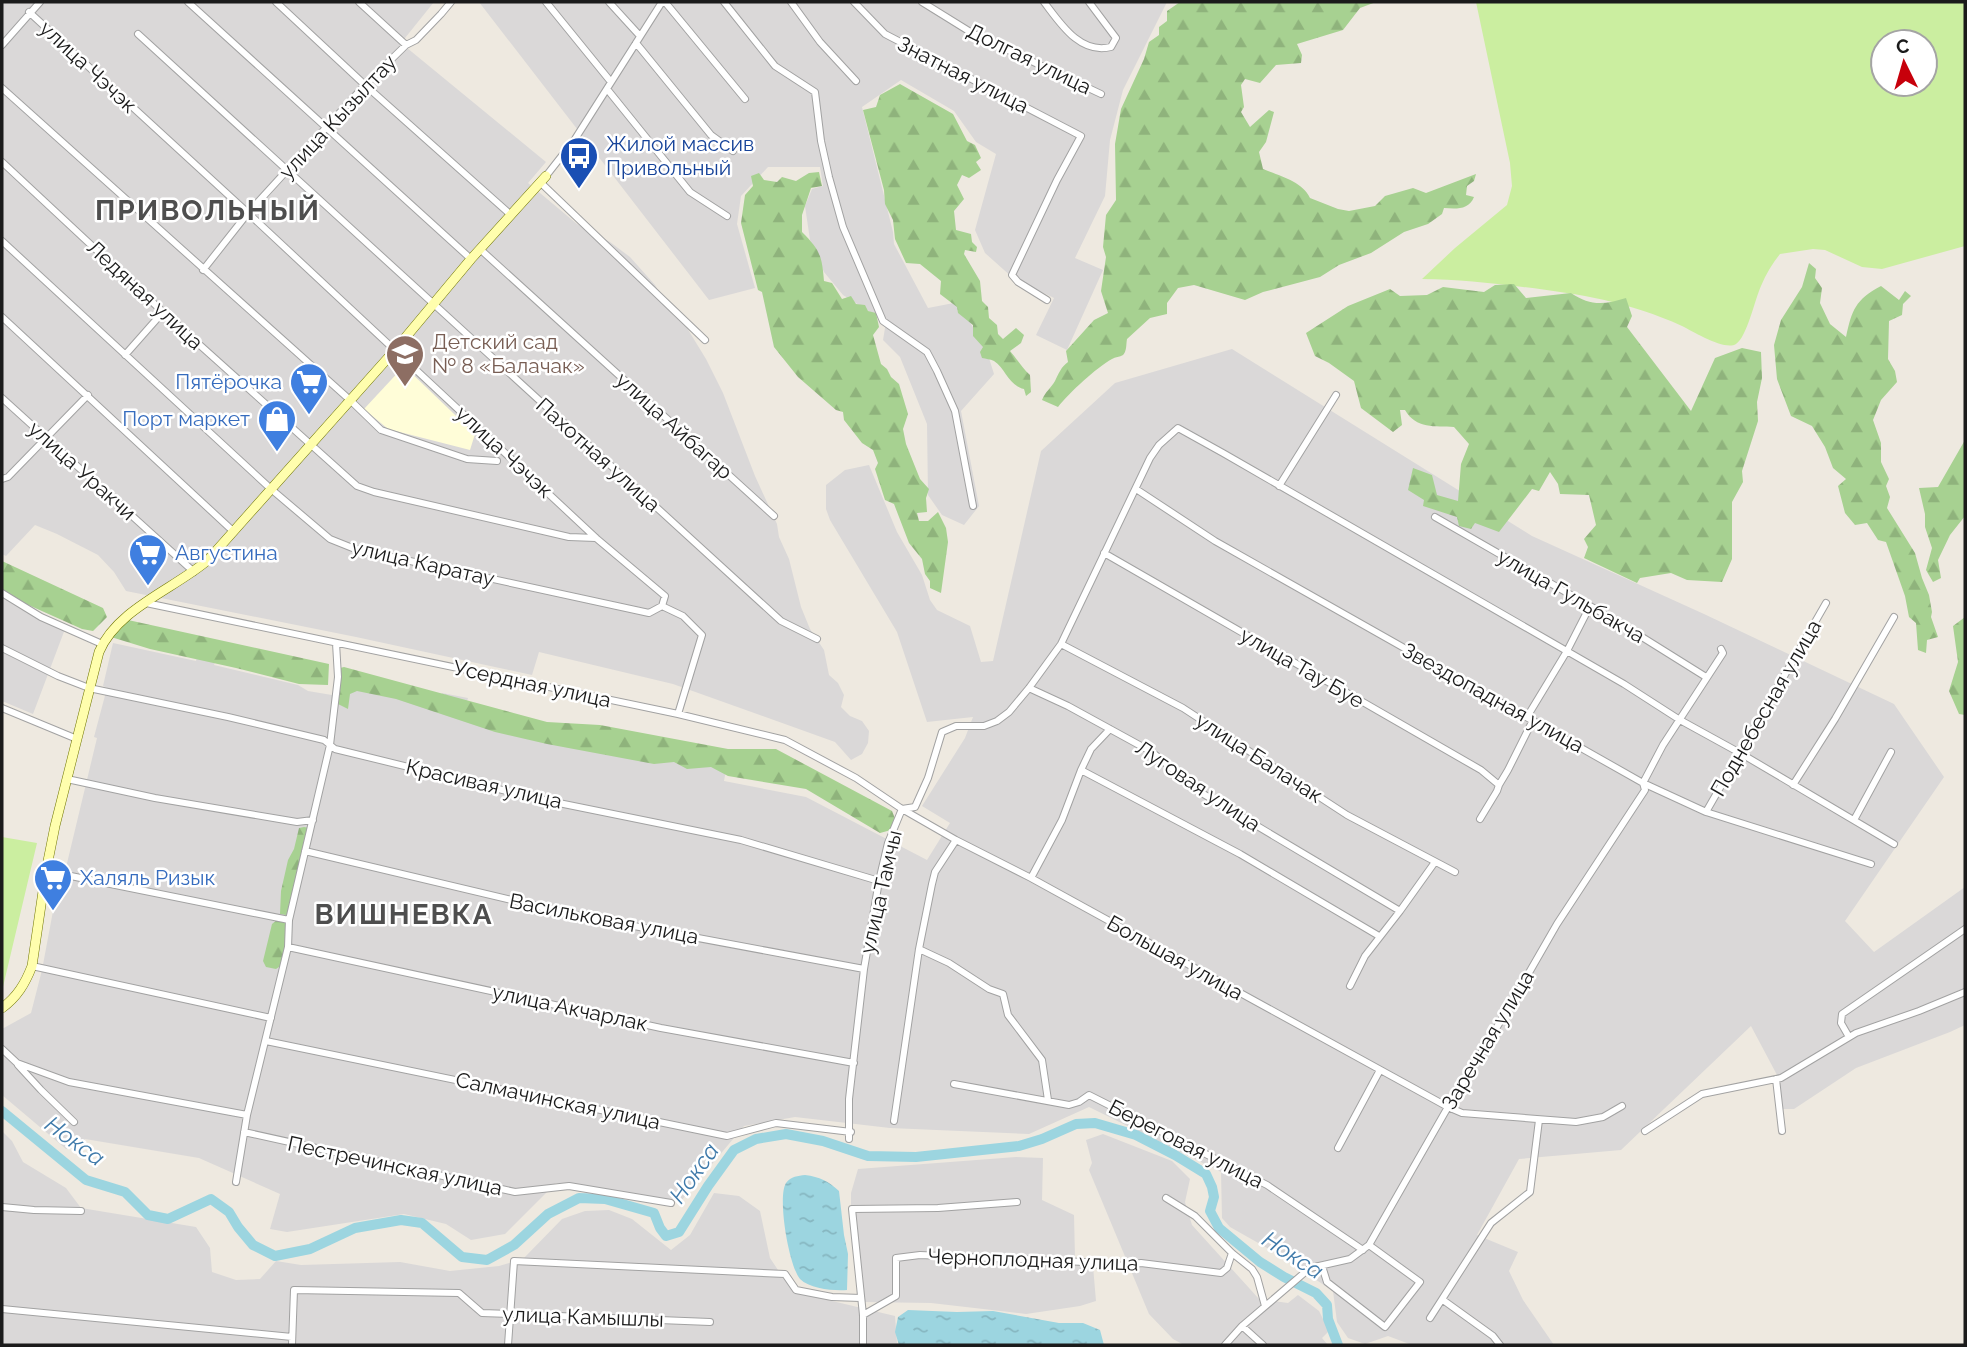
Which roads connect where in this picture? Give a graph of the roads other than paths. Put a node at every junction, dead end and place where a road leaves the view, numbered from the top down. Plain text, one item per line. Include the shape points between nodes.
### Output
1 (40, 2) edge
2 (188, 2) edge
3 (276, 2) edge
4 (359, 2) edge
5 (451, 2) edge
6 (546, 2) edge
7 (609, 2) edge
8 (663, 2) edge
9 (724, 2) edge
10 (791, 2) edge
11 (854, 2) edge
12 (922, 2) edge
13 (1044, 2) edge
14 (1089, 2) edge
15 (29, 12) junction
16 (138, 34) dead end
17 (638, 40) junction
18 (2, 45) edge
19 (405, 45) junction
20 (856, 81) dead end
21 (365, 85) junction
22 (609, 86) junction
23 (2, 88) edge
24 (1101, 94) dead end
25 (745, 99) dead end
26 (327, 129) junction
27 (733, 151) dead end
28 (2, 162) edge
29 (288, 171) junction
30 (543, 179) junction
31 (248, 214) junction
32 (510, 215) junction
33 (727, 216) dead end
34 (2, 242) edge
35 (481, 250) junction
36 (471, 259) junction
37 (203, 270) junction
38 (1047, 300) dead end
39 (434, 304) junction
40 (163, 312) junction
41 (2, 317) edge
42 (705, 340) dead end
43 (395, 350) junction
44 (125, 355) junction
45 (1336, 394) dead end
46 (88, 395) junction
47 (2, 398) edge
48 (350, 400) junction
49 (46, 439) junction
50 (309, 444) junction
51 (496, 461) dead end
52 (2, 479) edge
53 (1279, 486) junction
54 (271, 489) junction
55 (1136, 489) junction
56 (973, 506) dead end
57 (774, 516) dead end
58 (1435, 517) dead end
59 (234, 532) junction
60 (596, 538) junction
61 (1104, 553) junction
62 (194, 572) junction
63 (2, 593) edge
64 (146, 603) junction
65 (1826, 603) dead end
66 (662, 606) junction
67 (1590, 606) junction
68 (1894, 617) dead end
69 (817, 639) dead end
70 (337, 643) junction
71 (102, 644) junction
72 (1062, 644) junction
73 (2, 648) edge
74 (1721, 649) dead end
75 (1567, 651) junction
76 (1706, 677) junction
77 (89, 688) junction
78 (1029, 688) junction
79 (2, 708) edge
80 (678, 714) junction
81 (1530, 718) junction
82 (1680, 720) junction
83 (1110, 729) junction
84 (77, 739) junction
85 (330, 745) junction
86 (1891, 752) dead end
87 (1740, 753) junction
88 (1080, 770) junction
89 (67, 779) junction
90 (1643, 783) junction
91 (1499, 785) junction
92 (1793, 785) junction
93 (902, 808) junction
94 (1706, 813) junction
95 (1480, 819) dead end
96 (313, 820) junction
97 (1854, 820) junction
98 (956, 840) junction
99 (1894, 844) dead end
100 (305, 851) junction
101 (1435, 862) junction
102 (1871, 864) dead end
103 (46, 871) junction
104 (1455, 872) dead end
105 (1031, 878) junction
106 (879, 881) junction
107 (1400, 911) junction
108 (289, 920) junction
109 (1964, 932) edge
110 (1379, 936) junction
111 (288, 947) junction
112 (919, 949) junction
113 (32, 966) junction
114 (864, 969) junction
115 (1350, 986) dead end
116 (1965, 992) edge
117 (2, 1009) edge
118 (271, 1018) junction
119 (1849, 1037) junction
120 (266, 1041) junction
121 (2, 1049) edge
122 (17, 1063) junction
123 (854, 1063) junction
124 (1380, 1070) junction
125 (1776, 1079) junction
126 (954, 1084) dead end
127 (1048, 1100) junction
128 (1622, 1106) dead end
129 (1448, 1107) junction
130 (247, 1115) junction
131 (894, 1121) dead end
132 (1539, 1121) junction
133 (74, 1122) dead end
134 (1645, 1131) dead end
135 (1782, 1131) dead end
136 (244, 1132) junction
137 (850, 1135) joint
138 (1338, 1148) dead end
139 (236, 1182) dead end
140 (1166, 1198) dead end
141 (1017, 1202) dead end
142 (671, 1203) dead end
143 (2, 1207) edge
144 (81, 1211) dead end
145 (1366, 1248) junction
146 (1232, 1253) junction
147 (1322, 1266) junction
148 (861, 1298) junction
149 (1443, 1300) junction
150 (1265, 1307) junction
151 (2, 1309) edge
152 (511, 1314) junction
153 (863, 1315) junction
154 (1430, 1318) dead end
155 (710, 1322) dead end
156 (1242, 1326) junction
157 (292, 1337) junction
158 (292, 1345) edge
159 (508, 1345) edge
160 (863, 1345) edge
161 (1225, 1345) edge
162 (1263, 1345) edge
163 (1500, 1345) edge

1 - 15 street
2 - 26 street
3 - 21 street
4 - 19 street
5 - 19 street, улица Кызылтау via 416,40
6 - 22 street
7 - 17 street
8 - 17 street
8 - 25 street
9 - 56 street via 775,66 815,92 824,153 843,227 883,321 927,352 937,370 955,411
10 - 20 street
11 - 38 street, Знатная улица via 885,34 1081,136 1012,275
12 - 24 street, Долгая улица via 972,33
13 - 14 street via 1085,45 1102,50 1111,47 1116,38
15 - 18 street
15 - 31 street, улица Чэчэк
16 - 29 street, Пахотная улица
17 - 22 street
17 - 27 street via 711,135
19 - 21 street, улица Кызылтау
21 - 26 street, улица Кызылтау
21 - 32 street
22 - 30 street
22 - 33 street via 690,192
23 - 37 street
26 - 29 street, улица Кызылтау
26 - 36 street
28 - 40 street, Ледяная улица
29 - 31 street, улица Кызылтау
29 - 39 street, Пахотная улица
30 - 32 street
30 - 42 street
31 - 37 street, улица Кызылтау
31 - 43 street, улица Чэчэк
32 - 35 street
34 - 44 street, улица Каратау
35 - 36 street
35 - 57 street, улица Айбагар
36 - 39 street
37 - 48 street
39 - 43 street
39 - 69 street, Пахотная улица via 781,621
40 - 44 street
40 - 50 street, Ледяная улица
41 - 46 street
43 - 48 street
43 - 60 street, улица Чэчэк
44 - 54 street, улица Каратау
45 - 53 street
46 - 49 street
46 - 59 street
47 - 49 street, улица Уракчи
48 - 50 street
48 - 51 street via 381,430 467,459
49 - 52 street
49 - 62 street, улица Уракчи
50 - 54 street
50 - 60 street, Ледяная улица via 357,486 374,492 569,537
53 - 55 street, улица Тамчы via 1178,428 1154,452
53 - 75 street
54 - 59 street
54 - 66 street, улица Каратау via 330,539 355,549 649,612
55 - 61 street, улица Тамчы
55 - 81 street, Звездопадная улица via 1215,541
58 - 67 street, улица Гульбакча
59 - 62 street
60 - 66 street, улица Чэчэк via 665,596
61 - 72 street, улица Тамчы
61 - 91 street, улица Тау Буе
62 - 64 street
63 - 71 street via 41,617
64 - 70 street, Усердная улица
64 - 71 street
65 - 87 street, Поднебесная улица
66 - 80 street via 683,616 702,635
67 - 75 street
67 - 76 street, улица Гульбакча
68 - 92 street
70 - 80 street, Усердная улица
70 - 85 street
71 - 77 street
72 - 78 street, улица Тамчы
72 - 101 street, улица Балачак via 1183,708 1347,815
73 - 77 street, Красивая улица
74 - 76 street, Заречная улица via 1723,653
75 - 81 street
75 - 82 street
76 - 82 street, Заречная улица
77 - 84 street
77 - 85 street, Красивая улица via 228,717
78 - 83 street, Луговая улица
78 - 93 street, улица Тамчы via 997,721 942,732 915,807
79 - 84 street
80 - 93 street, Усердная улица via 785,740
81 - 90 street, Звездопадная улица
81 - 91 street
82 - 87 street
82 - 90 street, Заречная улица
83 - 88 street via 1091,749
83 - 107 street, Луговая улица via 1152,752 1200,792
84 - 89 street
85 - 96 street
85 - 106 street, Красивая улица via 539,799 741,840
86 - 97 street
87 - 92 street
87 - 94 street, Поднебесная улица
88 - 105 street via 1062,820
88 - 110 street, Луговая улица
89 - 96 street via 297,822
89 - 103 street
90 - 94 street, Звездопадная улица
90 - 129 street, Заречная улица via 1645,790 1556,924
91 - 95 street
92 - 97 street
93 - 98 street, Большая улица
93 - 106 street, улица Тамчы
94 - 102 street, Звездопадная улица
96 - 100 street
97 - 99 street
98 - 105 street, Большая улица
98 - 112 street via 935,872
100 - 108 street
100 - 114 street, Васильковая улица via 575,915
101 - 104 street, улица Балачак
101 - 107 street
103 - 108 street
103 - 113 street
105 - 124 street, Большая улица
106 - 114 street, улица Тамчы
107 - 110 street
108 - 111 street
109 - 119 street via 1842,1014 1841,1023
110 - 115 street
111 - 118 street
111 - 123 street, улица Акчарлак via 661,1028
112 - 127 street via 1003,993 1008,1015 1042,1060
112 - 131 street
113 - 117 street via 19,993
113 - 118 street
114 - 123 street, улица Тамчы
116 - 119 street
118 - 120 street
119 - 125 street
120 - 130 street
120 - 137 street, Салмачинская улица via 727,1136 776,1123
121 - 122 street
122 - 130 street via 69,1082
122 - 133 street
123 - 137 street, улица Тамчы
124 - 129 street, Большая улица
124 - 138 street
125 - 134 street via 1702,1094
125 - 135 street
126 - 127 street, Береговая улица
127 - 145 street, Береговая улица via 1069,1105 1089,1095 1267,1185
128 - 132 street, Большая улица via 1603,1117 1576,1122
129 - 132 street, Большая улица via 1462,1113
129 - 145 street, Заречная улица
130 - 136 street
132 - 149 street via 1530,1192 1491,1223
136 - 139 street
136 - 142 street, Пестречинская улица via 515,1192 569,1186
140 - 146 street via 1195,1216
141 - 148 street via 852,1209
143 - 144 street
145 - 147 street via 1350,1259
145 - 147 street, Береговая улица via 1420,1282 1385,1327 1327,1282
146 - 150 street via 1257,1277
146 - 153 street, Черноплодная улица via 1221,1273 1141,1263 1109,1267 920,1255 896,1258 896,1296
147 - 150 street via 1310,1268
148 - 152 street via 796,1290 785,1274 514,1261
148 - 153 street
149 - 154 street
149 - 163 street
150 - 156 street
151 - 157 street
152 - 155 street, улица Камышлы
152 - 157 street, улица Камышлы via 482,1312 459,1293 294,1290
152 - 159 street
153 - 160 street
156 - 161 street
156 - 162 street
157 - 158 street

